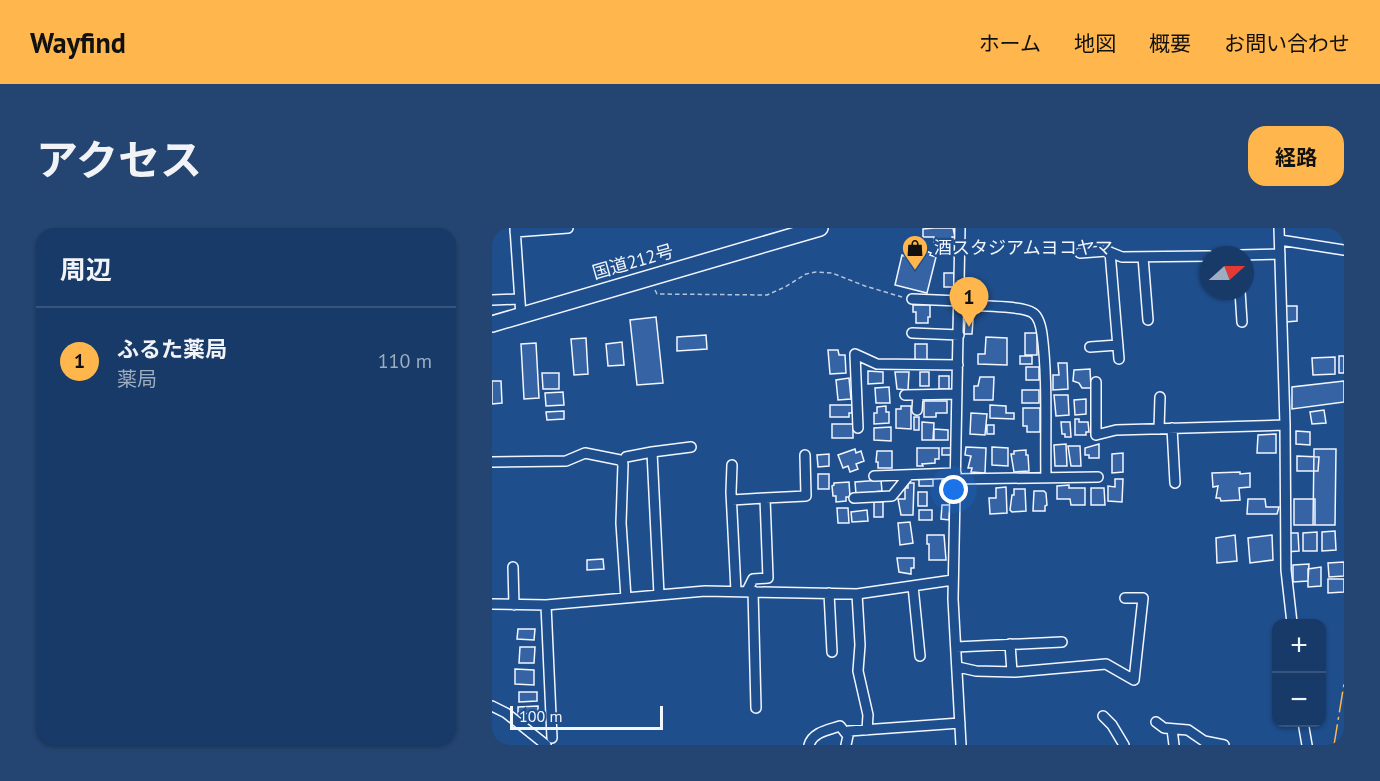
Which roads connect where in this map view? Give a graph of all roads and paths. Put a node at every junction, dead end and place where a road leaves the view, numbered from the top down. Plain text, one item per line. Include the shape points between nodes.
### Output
1 (566, 228) edge
2 (820, 228) edge
3 (960, 228) edge
4 (1280, 228) edge
5 (515, 230) edge
6 (1280, 240) junction
7 (1344, 250) edge
8 (1080, 252) dead end
9 (1110, 252) junction
10 (1280, 254) junction
11 (1254, 255) edge
12 (1200, 256) edge
13 (1143, 257) junction
14 (652, 277) junction
15 (518, 299) junction
16 (912, 299) joint
17 (492, 300) edge
18 (1241, 300) edge
19 (959, 303) junction
20 (521, 316) junction
21 (1148, 320) dead end
22 (1242, 322) dead end
23 (492, 324) edge
24 (912, 333) dead end
25 (959, 335) junction
26 (1118, 345) junction
27 (1090, 347) dead end
28 (1119, 359) dead end
29 (958, 365) junction
30 (1096, 382) dead end
31 (957, 394) junction
32 (905, 395) dead end
33 (918, 395) junction
34 (1160, 397) dead end
35 (918, 410) dead end
36 (1285, 424) junction
37 (858, 428) dead end
38 (1172, 428) junction
39 (1160, 429) junction
40 (692, 447) dead end
41 (652, 452) junction
42 (805, 455) dead end
43 (626, 457) dead end
44 (492, 462) edge
45 (732, 465) dead end
46 (909, 475) junction
47 (874, 476) dead end
48 (955, 476) junction
49 (1098, 477) dead end
50 (1046, 478) junction
51 (1175, 483) dead end
52 (765, 498) junction
53 (854, 498) dead end
54 (732, 500) junction
55 (513, 567) dead end
56 (953, 580) junction
57 (913, 586) junction
58 (736, 591) junction
59 (750, 591) junction
60 (828, 593) junction
61 (857, 594) junction
62 (659, 595) junction
63 (626, 598) junction
64 (1125, 598) dead end
65 (492, 604) edge
66 (514, 605) junction
67 (546, 606) junction
68 (1291, 619) edge
69 (1062, 642) dead end
70 (1010, 644) junction
71 (956, 646) junction
72 (832, 652) dead end
73 (920, 656) dead end
74 (958, 667) junction
75 (1012, 672) junction
76 (492, 706) edge
77 (756, 708) dead end
78 (1103, 716) dead end
79 (1156, 722) dead end
80 (960, 723) junction
81 (1304, 727) edge
82 (1172, 729) junction
83 (867, 730) junction
84 (847, 740) edge
85 (549, 742) edge
86 (809, 745) edge
87 (961, 745) edge
88 (1124, 745) edge
89 (1174, 745) edge
90 (1224, 745) edge
91 (1307, 745) edge

1 - 5 street
2 - 14 highway, 国道212号
3 - 19 street
4 - 6 street
5 - 15 street
6 - 7 street
6 - 10 street
8 - 9 street
9 - 13 street via 1122,258
9 - 26 street
10 - 11 street
10 - 36 street
12 - 13 street
13 - 21 street
14 - 16 path via 657,294 767,295 806,274 831,273
14 - 20 highway, 国道212号
15 - 17 street
15 - 20 street
16 - 19 street
18 - 22 street
19 - 25 street
19 - 50 street via 1020,309 1036,316 1042,333
20 - 23 highway, 国道212号
24 - 25 street
25 - 29 street
26 - 27 street
26 - 28 street
29 - 31 street
29 - 37 street via 878,364 855,354
30 - 39 street via 1096,435 1116,430
31 - 33 street
31 - 48 street
32 - 33 street
33 - 35 street
34 - 39 street
36 - 38 street
36 - 68 street via 1286,570
38 - 39 street
38 - 51 street
40 - 41 street
41 - 43 street
41 - 62 street
42 - 52 street via 806,496
44 - 63 street via 566,461 585,453 620,460
45 - 54 street
46 - 47 street
46 - 48 street
46 - 53 street via 892,496
48 - 50 street
48 - 56 street
49 - 50 street
52 - 54 street
52 - 59 street via 768,578 753,579
54 - 58 street
55 - 66 street
56 - 57 street
56 - 71 street
57 - 61 street
57 - 73 street
58 - 59 street
58 - 62 street
59 - 60 street
59 - 77 street
60 - 61 street
60 - 72 street
61 - 83 street via 858,671 868,716
62 - 63 street
63 - 67 street
64 - 75 street via 1143,598 1134,681 1106,664
65 - 66 street
66 - 67 street
67 - 85 street
69 - 70 street
70 - 71 street
70 - 75 street
71 - 74 street
74 - 75 street
74 - 80 street
76 - 85 street
78 - 88 street
79 - 82 street
80 - 83 street
80 - 87 street
81 - 91 street
82 - 89 street
82 - 90 street via 1188,730 1204,741
83 - 84 street via 849,731
84 - 86 street via 840,726 815,735

